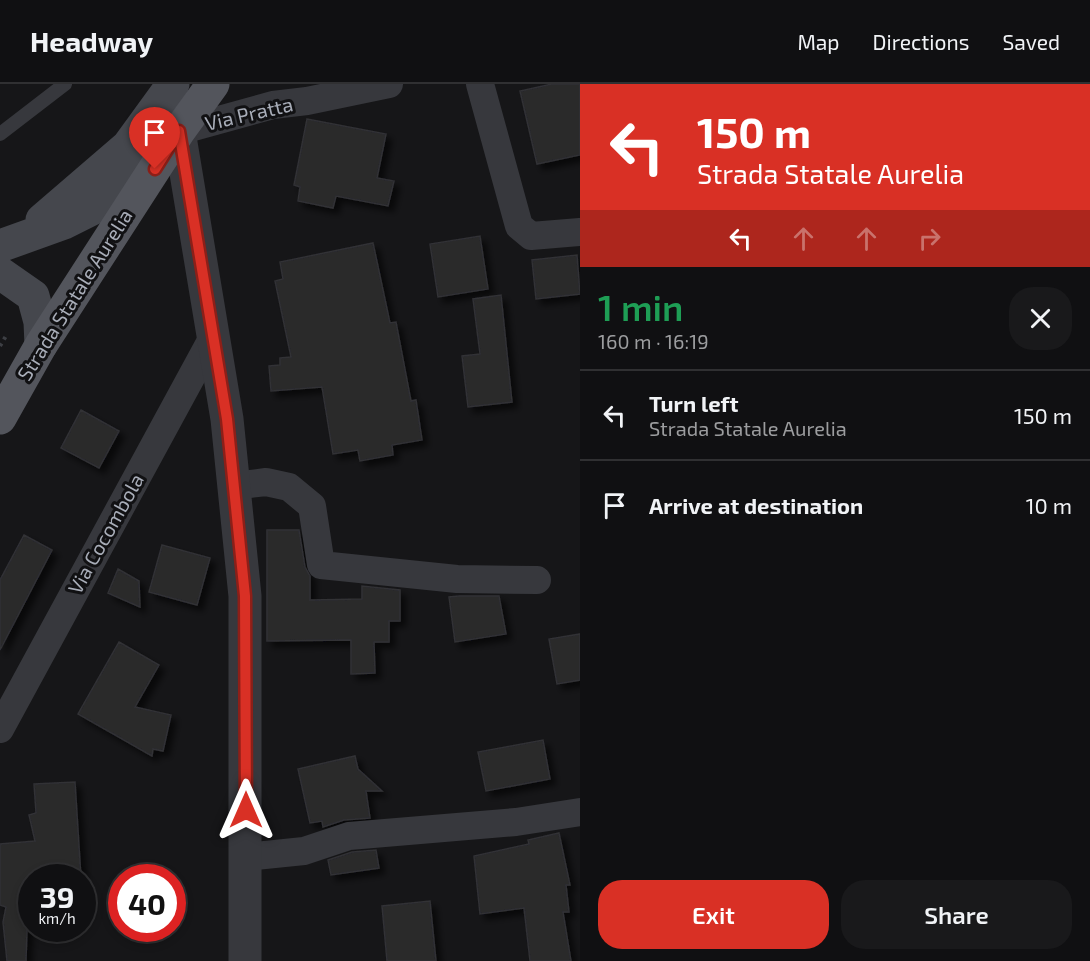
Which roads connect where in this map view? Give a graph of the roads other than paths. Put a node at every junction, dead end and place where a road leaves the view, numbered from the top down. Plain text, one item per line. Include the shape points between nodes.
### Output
1 (66, 84) edge
2 (173, 84) edge
3 (213, 84) edge
4 (389, 84) edge
5 (480, 84) edge
6 (179, 131) junction
7 (0, 134) edge
8 (580, 232) edge
9 (11, 242) edge
10 (0, 273) edge
11 (213, 339) junction
12 (41, 345) junction
13 (0, 418) edge
14 (234, 486) junction
15 (537, 580) dead end
16 (0, 729) edge
17 (580, 812) edge
18 (246, 857) junction
19 (246, 961) edge

1 - 7 lane
2 - 9 main road via 128,146
3 - 6 main road, Strada Statale Aurelia
4 - 6 street, Via Pratta via 273,105
5 - 8 street via 519,226 531,236
6 - 9 main road via 106,202 64,223
6 - 11 street
6 - 12 main road, Strada Statale Aurelia
10 - 12 main road via 33,296
11 - 14 street
11 - 16 street, Via Cocombola
12 - 13 main road, Strada Statale Aurelia
14 - 15 street via 266,482 289,487 312,506 321,565 457,579
14 - 18 street via 245,596
17 - 18 street via 516,822 349,837 304,851
18 - 19 street

